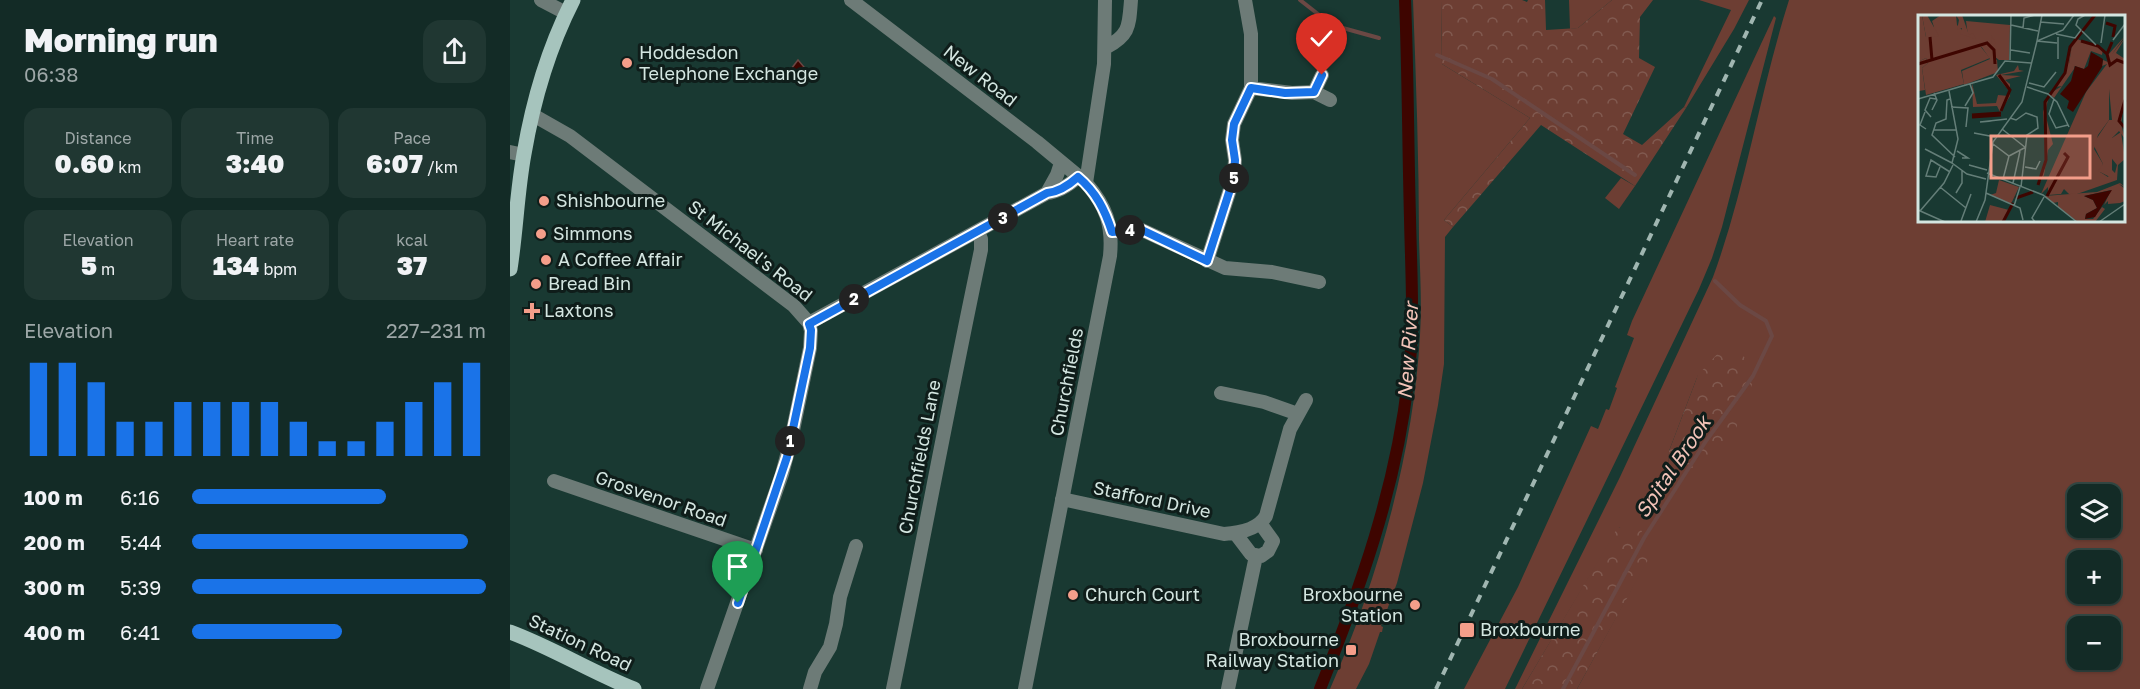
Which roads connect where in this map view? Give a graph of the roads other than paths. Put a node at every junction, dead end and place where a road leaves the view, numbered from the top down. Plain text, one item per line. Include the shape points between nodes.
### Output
1 (541, 0) edge
2 (851, 0) edge
3 (1105, 0) edge
4 (1131, 0) edge
5 (1245, 0) edge
6 (570, 7) edge
7 (1105, 48) junction
8 (1322, 75) dead end
9 (1251, 88) junction
10 (1314, 92) junction
11 (1330, 100) dead end
12 (533, 115) junction
13 (517, 154) edge
14 (1061, 163) junction
15 (1082, 180) junction
16 (1047, 193) junction
17 (978, 232) junction
18 (1112, 232) junction
19 (1207, 261) junction
20 (510, 269) edge
21 (1319, 282) dead end
22 (809, 324) junction
23 (1221, 393) dead end
24 (1306, 400) dead end
25 (1298, 414) junction
26 (554, 482) dead end
27 (1062, 499) junction
28 (1260, 523) junction
29 (1235, 533) junction
30 (856, 546) dead end
31 (756, 550) junction
32 (1256, 556) junction
33 (510, 627) edge
34 (510, 634) edge
35 (529, 639) junction
36 (630, 688) edge
37 (707, 689) edge
38 (810, 689) edge
39 (892, 689) edge
40 (1025, 689) edge
41 (1228, 689) edge

1 - 6 street
2 - 14 street, New Road
3 - 7 street
4 - 7 street via 1124,36
5 - 9 street via 1251,34
6 - 12 main road via 539,88
7 - 15 street
8 - 10 street
9 - 10 street
9 - 19 street via 1232,131 1235,168
10 - 11 street
12 - 13 main road
12 - 22 street, St Michael's Road via 627,177 794,306
13 - 20 main road
14 - 15 street, New Road
14 - 16 street
15 - 16 street, St Michael's Road
15 - 18 street, Churchfields via 1101,203
16 - 17 street, St Michael's Road
17 - 22 street, St Michael's Road
17 - 39 street, Churchfields Lane via 981,250
18 - 19 street via 1142,230
18 - 27 street, Churchfields
19 - 21 street via 1233,270 1272,272
22 - 31 street via 810,348 791,440
23 - 25 street
24 - 25 street
25 - 28 street via 1290,429 1266,516
26 - 31 street, Grosvenor Road
27 - 29 street, Stafford Drive via 1224,534
27 - 40 street, Churchfields
28 - 29 street, Stafford Drive
28 - 32 street via 1273,541 1268,551
29 - 32 street
30 - 38 street via 830,647
31 - 37 street
32 - 41 street
33 - 35 main road
34 - 35 main road, Station Road
35 - 36 main road, Station Road

